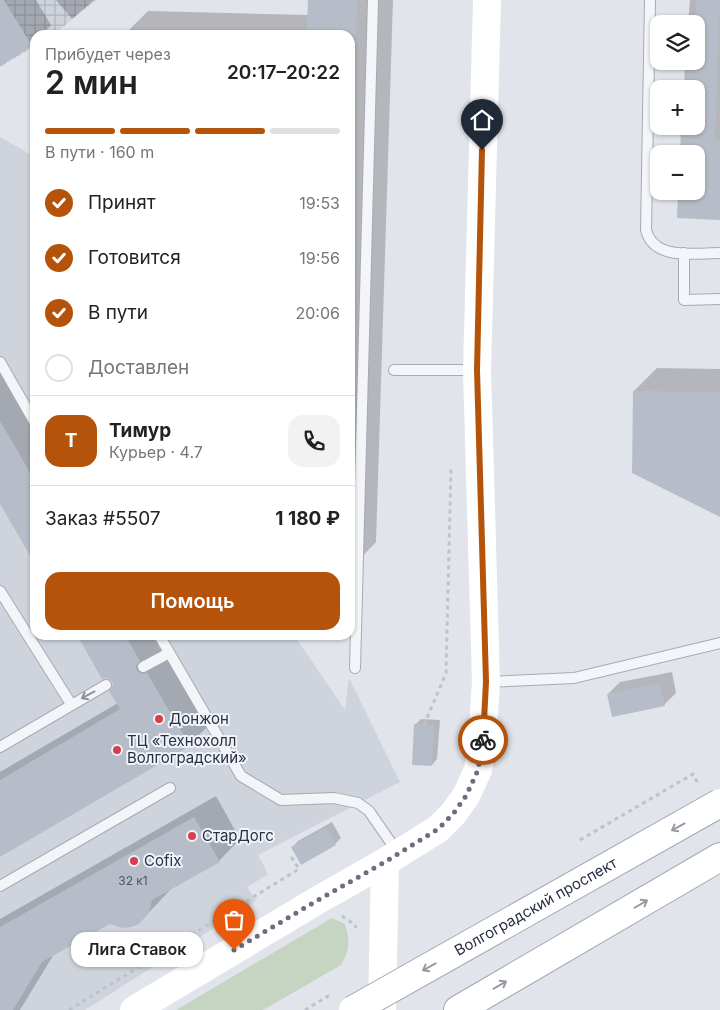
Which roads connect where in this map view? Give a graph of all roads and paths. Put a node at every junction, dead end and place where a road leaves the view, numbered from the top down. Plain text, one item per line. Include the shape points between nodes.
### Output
1 (374, 0) edge
2 (487, 0) edge
3 (650, 0) edge
4 (684, 253) junction
5 (720, 253) edge
6 (720, 299) edge
7 (0, 362) edge
8 (394, 370) dead end
9 (477, 370) junction
10 (30, 414) edge
11 (0, 591) edge
12 (30, 639) edge
13 (31, 640) edge
14 (162, 640) edge
15 (720, 643) edge
16 (169, 653) junction
17 (143, 667) dead end
18 (355, 668) dead end
19 (486, 682) junction
20 (106, 685) dead end
21 (71, 704) junction
22 (0, 747) edge
23 (699, 786) dead end
24 (170, 788) dead end
25 (720, 803) edge
26 (580, 840) dead end
27 (296, 856) dead end
28 (720, 857) edge
29 (392, 858) junction
30 (299, 869) junction
31 (0, 886) edge
32 (318, 900) junction
33 (356, 931) dead end
34 (342, 1003) edge
35 (69, 1010) edge
36 (134, 1010) edge
37 (305, 1010) edge
38 (382, 1010) edge
39 (458, 1010) edge

1 - 18 lane
2 - 9 main road
3 - 4 lane via 646,230 648,239 660,250
4 - 5 lane
4 - 6 lane via 684,300
7 - 10 lane
8 - 9 lane
9 - 19 main road
11 - 12 lane
13 - 21 lane
14 - 16 lane
15 - 19 lane via 574,678
16 - 17 lane
16 - 29 lane via 241,776 281,800 334,798 358,803 369,811
19 - 29 main road via 478,770 466,796 438,829
20 -> 21 lane
21 - 22 lane
23 - 26 path via 693,774
24 - 31 lane
25 -> 34 main road, Волгоградский проспект, bridge
27 - 30 path via 292,858
39 -> 28 main road
29 - 32 main road
29 - 38 main road
30 - 32 path
30 - 35 path
32 - 33 path via 328,917 337,914 347,918 355,925
32 - 36 main road
34 - 37 path

